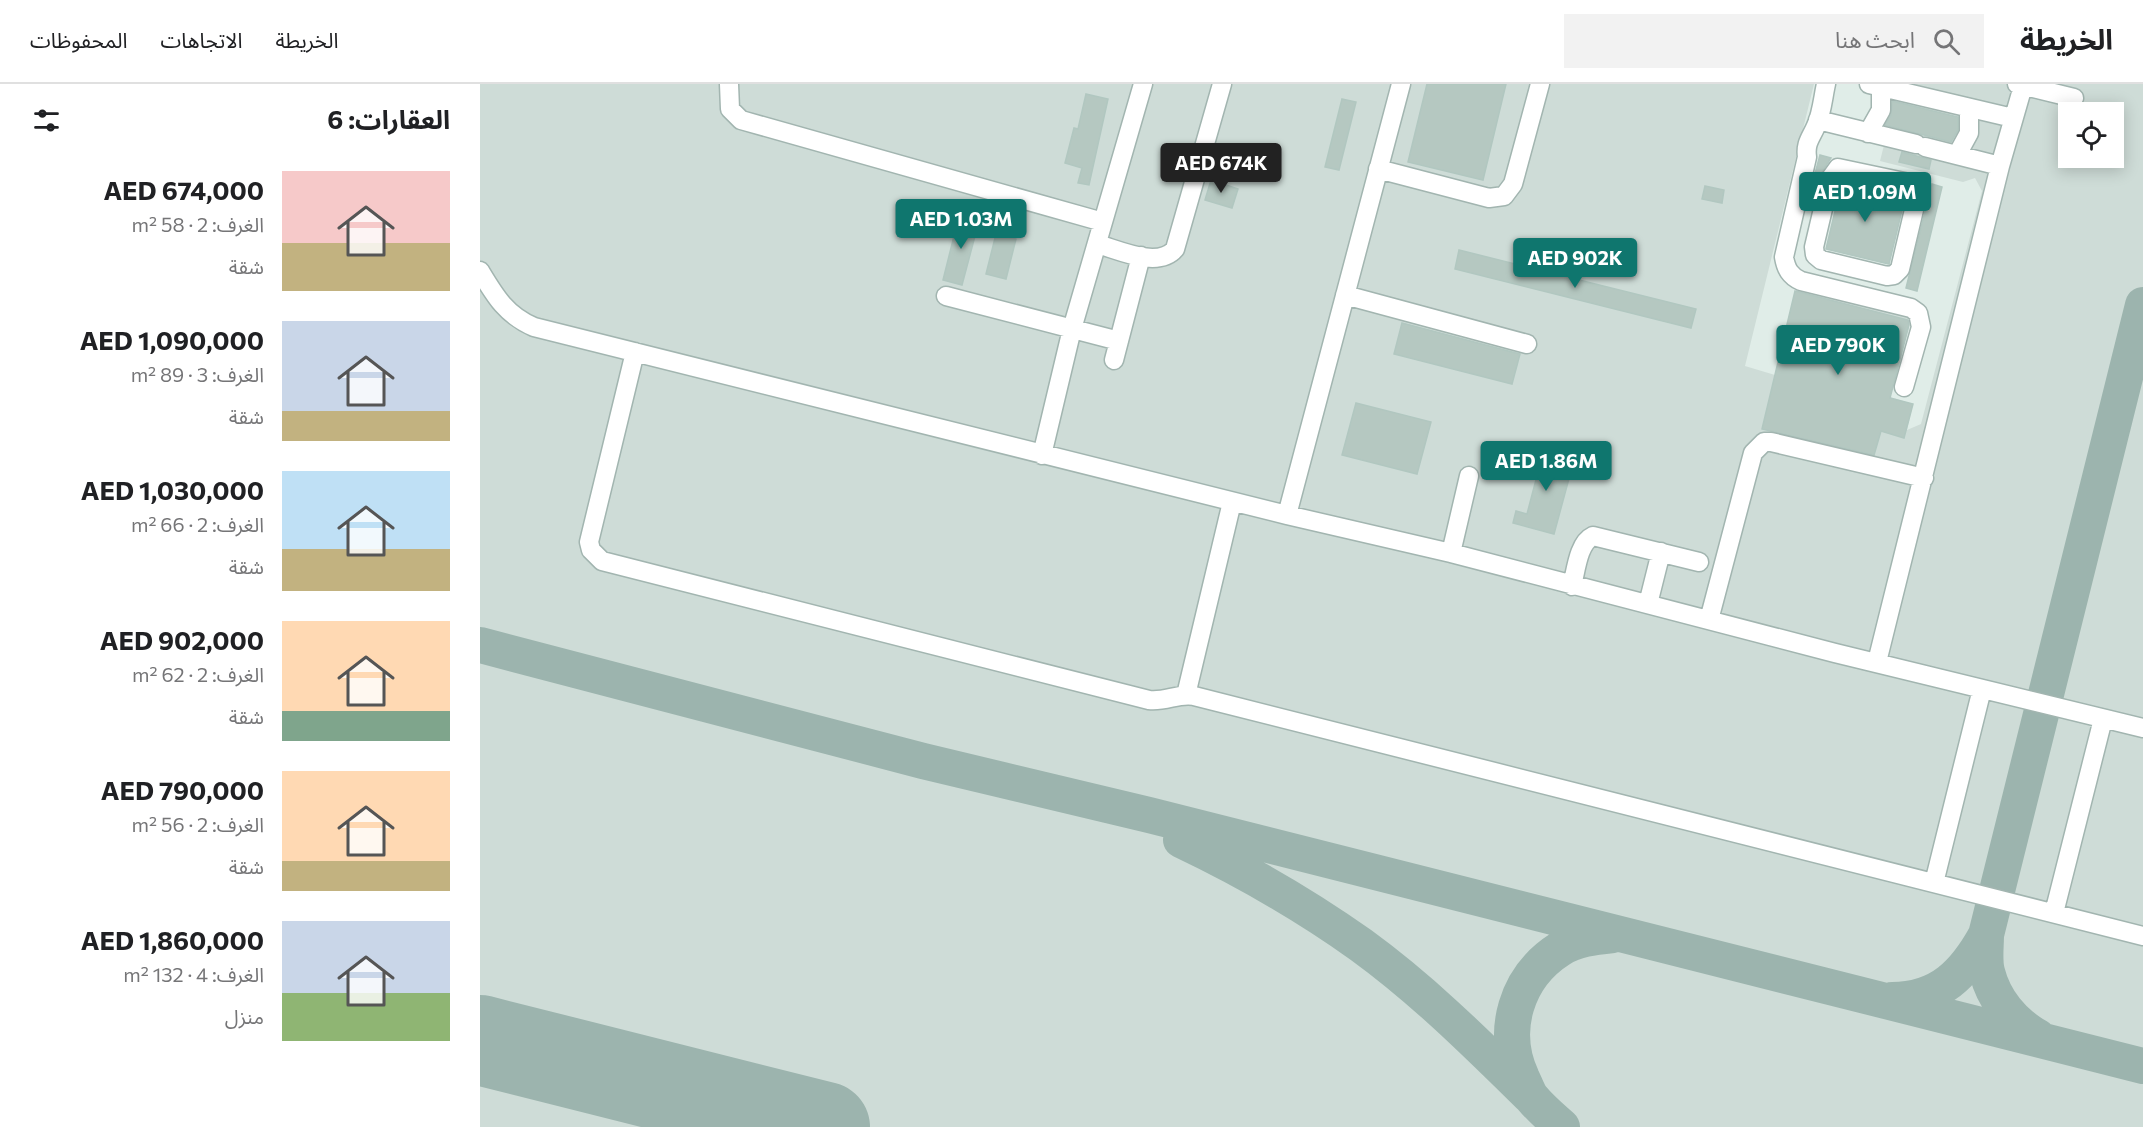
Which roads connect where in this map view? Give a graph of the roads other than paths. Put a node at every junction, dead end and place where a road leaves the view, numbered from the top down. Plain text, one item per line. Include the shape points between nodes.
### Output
1 (729, 84) edge
2 (1143, 84) edge
3 (1222, 84) edge
4 (1401, 84) edge
5 (1540, 84) edge
6 (1826, 84) edge
7 (2020, 85) edge
8 (1875, 86) edge
9 (2074, 98) dead end
10 (1969, 109) junction
11 (2013, 118) junction
12 (1817, 124) junction
13 (1868, 132) junction
14 (1957, 155) junction
15 (2000, 166) junction
16 (1378, 169) junction
17 (1798, 196) junction
18 (1824, 202) junction
19 (1103, 222) junction
20 (1097, 244) junction
21 (1141, 256) junction
22 (480, 271) edge
23 (1345, 295) junction
24 (946, 296) dead end
25 (1072, 329) junction
26 (1119, 341) junction
27 (1527, 344) dead end
28 (635, 352) junction
29 (1114, 360) dead end
30 (1904, 387) dead end
31 (1042, 454) junction
32 (1469, 476) dead end
33 (1924, 478) junction
34 (1233, 502) junction
35 (1287, 515) junction
36 (1661, 552) junction
37 (1451, 553) junction
38 (1699, 562) dead end
39 (1572, 586) junction
40 (1648, 604) junction
41 (1709, 620) junction
42 (1877, 662) junction
43 (1982, 689) junction
44 (1186, 695) junction
45 (2103, 719) junction
46 (2143, 728) edge
47 (1934, 883) junction
48 (2054, 913) junction
49 (2143, 936) edge

1 - 19 lane via 730,109 741,120
2 - 19 lane
3 - 21 lane via 1175,249 1161,259
4 - 16 lane
5 - 16 lane via 1514,184 1504,196 1489,198
6 - 12 lane
7 - 9 lane
7 - 11 lane
8 - 10 lane
8 - 13 lane via 1881,110
10 - 11 lane
10 - 14 lane via 1969,133
11 - 15 lane
12 - 13 lane
12 - 17 lane via 1819,137 1808,157
13 - 14 lane
14 - 15 lane
15 - 33 lane
16 - 23 lane
17 - 18 lane
17 - 30 lane via 1784,257 1791,276 1911,308 1920,317 1921,327
18 - 18 lane via 1814,247 1818,257 1887,276 1898,272 1917,197 1913,185 1838,168 1831,175
19 - 20 lane
20 - 21 lane
20 - 25 lane
21 - 26 lane
22 - 28 lane via 501,305 525,323
23 - 27 lane
23 - 35 lane
24 - 25 lane
25 - 26 lane
25 - 31 lane
26 - 29 lane
28 - 31 lane
28 - 44 lane via 589,542 602,561 1149,700 1166,701
31 - 34 lane
32 - 37 lane
33 - 41 lane via 1764,442 1753,453
33 - 42 lane
34 - 35 lane
34 - 44 lane
35 - 37 lane
36 - 38 lane
36 - 39 lane via 1597,536 1590,538 1583,545
36 - 40 lane
37 - 39 lane
39 - 40 lane
40 - 41 lane
41 - 42 lane
42 - 43 lane
43 - 45 lane
43 - 47 lane
44 - 47 lane
45 - 46 lane
45 - 48 lane
47 - 48 lane
48 - 49 lane

